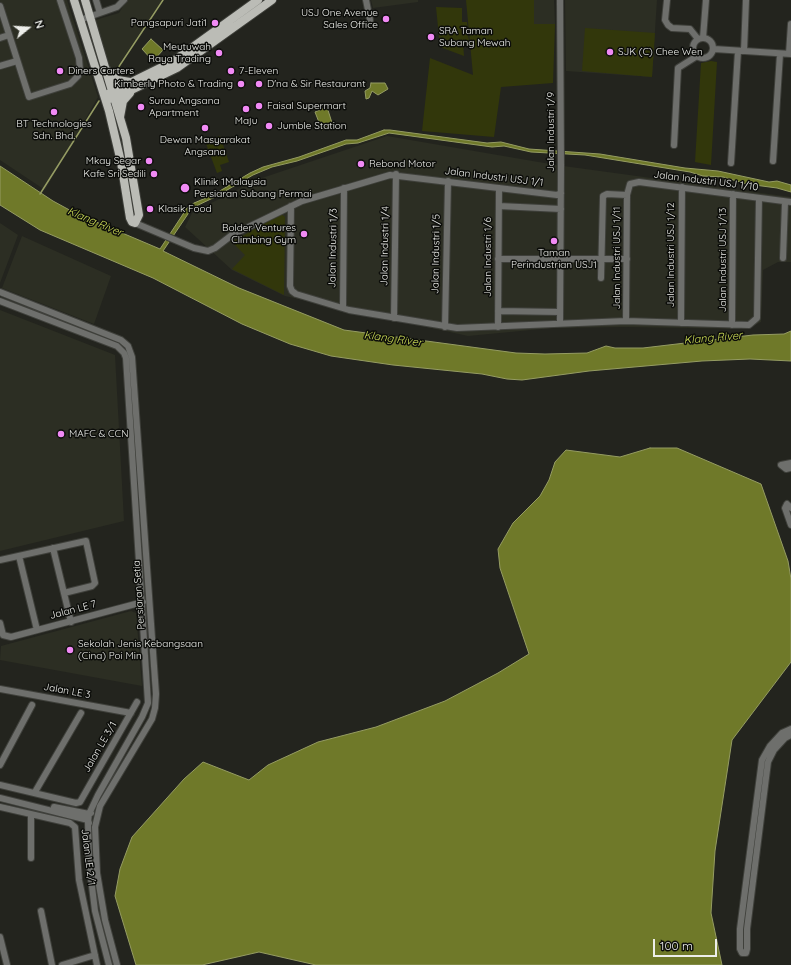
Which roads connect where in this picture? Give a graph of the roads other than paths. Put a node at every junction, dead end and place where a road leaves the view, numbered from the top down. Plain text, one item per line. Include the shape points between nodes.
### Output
1 (60, 0) edge
2 (74, 0) edge
3 (85, 0) edge
4 (96, 0) edge
5 (124, 0) edge
6 (258, 0) edge
7 (272, 0) edge
8 (366, 0) edge
9 (560, 0) edge
10 (666, 0) edge
11 (706, 0) edge
12 (746, 0) edge
13 (0, 6) edge
14 (100, 13) junction
15 (90, 16) junction
16 (80, 20) junction
17 (370, 20) dead end
18 (791, 24) edge
19 (9, 35) junction
20 (0, 38) edge
21 (700, 38) junction
22 (714, 49) junction
23 (741, 51) junction
24 (780, 54) junction
25 (790, 54) edge
26 (697, 56) junction
27 (17, 61) junction
28 (104, 64) junction
29 (0, 66) edge
30 (133, 86) junction
31 (110, 96) junction
32 (120, 120) junction
33 (674, 145) dead end
34 (773, 161) dead end
35 (731, 163) dead end
36 (396, 174) junction
37 (448, 181) junction
38 (682, 187) junction
39 (344, 188) junction
40 (499, 188) junction
41 (561, 193) junction
42 (733, 194) junction
43 (627, 195) junction
44 (759, 198) junction
45 (788, 202) edge
46 (291, 206) junction
47 (499, 206) junction
48 (561, 209) junction
49 (136, 223) junction
50 (498, 258) junction
51 (560, 258) junction
52 (783, 258) dead end
53 (602, 259) junction
54 (627, 259) junction
55 (601, 278) dead end
56 (0, 292) edge
57 (0, 301) edge
58 (343, 308) junction
59 (498, 311) junction
60 (560, 312) junction
61 (394, 318) junction
62 (626, 321) junction
63 (560, 323) junction
64 (681, 323) junction
65 (732, 325) junction
66 (445, 327) junction
67 (498, 327) junction
68 (130, 348) junction
69 (123, 352) junction
70 (791, 463) edge
71 (791, 468) edge
72 (791, 508) edge
73 (791, 525) edge
74 (53, 548) junction
75 (19, 556) junction
76 (0, 560) edge
77 (64, 593) junction
78 (150, 602) junction
79 (140, 603) junction
80 (0, 622) edge
81 (71, 622) junction
82 (37, 630) junction
83 (0, 689) edge
84 (137, 702) dead end
85 (32, 705) dead end
86 (81, 713) dead end
87 (131, 713) junction
88 (791, 729) edge
89 (791, 735) edge
90 (0, 765) edge
91 (0, 785) edge
92 (14, 788) junction
93 (35, 792) junction
94 (0, 794) edge
95 (0, 798) edge
96 (11, 799) junction
97 (0, 807) edge
98 (9, 809) junction
99 (98, 812) junction
100 (31, 814) junction
101 (89, 817) junction
102 (95, 826) junction
103 (31, 858) dead end
104 (41, 911) dead end
105 (0, 937) edge
106 (95, 955) junction
107 (7, 965) edge
108 (52, 965) edge
109 (62, 965) edge
110 (97, 965) edge
111 (109, 965) edge
112 (117, 965) edge

1 - 27 street via 79,58 80,71 76,79 70,84 29,97
2 - 16 main road
3 - 15 main road
4 - 14 street
5 - 14 street via 117,7
6 - 30 main road via 172,62
7 - 30 main road via 177,68
8 - 17 street
9 - 41 street, Jalan Industri 1/9
10 - 21 street via 665,20 668,25 672,28 690,30
11 - 21 street
12 - 23 street
13 - 19 street
14 - 15 street
15 - 16 street
15 - 28 main road
16 - 31 main road
18 - 25 street
19 - 20 street
19 - 27 street
21 - 22 street via 712,42
21 - 26 street via 693,46
22 - 23 street
22 - 26 street via 707,58
23 - 24 street
23 - 35 street
24 - 25 street
24 - 34 street
26 - 33 street via 678,68
27 - 29 street
28 - 30 main road via 112,76
28 - 31 main road
30 - 31 main road
30 - 32 main road via 123,101
31 - 32 main road
31 - 49 main road via 130,218
32 - 49 main road via 131,161 139,215
36 - 37 street, Jalan Industri USJ 1/1
36 - 39 street, Jalan Industri USJ 1/1
36 - 61 street, Jalan Industri 1/4
37 - 40 street, Jalan Industri USJ 1/1
37 - 66 street, Jalan Industri 1/5
38 - 42 street, Jalan Industri USJ 1/10
38 - 43 street, Jalan Industri USJ 1/10 via 636,182 629,186
38 - 64 street, Jalan Industri USJ 1/12
39 - 46 street, Jalan Industri USJ 1/1
39 - 58 street, Jalan Industri 1/3
40 - 41 street, Jalan Industri USJ 1/1 via 557,195
40 - 47 street, Jalan Industri 1/6
41 - 48 street, Jalan Industri 1/9
42 - 44 street, Jalan Industri USJ 1/10
42 - 65 street, Jalan Industri USJ 1/13
43 - 53 street via 603,196
43 - 54 street, Jalan Industri USJ 1/11
44 - 45 street, Jalan Industri USJ 1/10
44 - 65 street via 757,318 749,325
45 - 52 street
46 - 49 street, Jalan Industri USJ 1/1 via 232,235 212,250 204,251
46 - 58 street via 292,291
47 - 48 street
47 - 50 street, Jalan Industri 1/6
48 - 51 street, Jalan Industri 1/9
50 - 51 street
50 - 59 street, Jalan Industri 1/6
51 - 53 street
51 - 60 street, Jalan Industri 1/9
53 - 54 street
53 - 55 street
54 - 62 street, Jalan Industri USJ 1/11
56 - 68 street via 121,340
57 - 69 street via 117,346
58 - 61 street
59 - 60 street
59 - 67 street, Jalan Industri 1/6
60 - 63 street, Jalan Industri 1/9
61 - 66 street
62 - 63 street
62 - 64 street
63 - 67 street
64 - 65 street
66 - 67 street
68 - 69 street
68 - 78 street, Persiaran Setia
69 - 79 street, Persiaran Setia via 126,358
70 - 71 street via 780,465 786,469
72 - 73 street via 787,504 785,508
74 - 75 street
74 - 77 street
74 - 77 street via 86,541 95,583
75 - 76 street
75 - 82 street
77 - 81 street
78 - 79 street, Jalan LE 7
78 - 99 street, Persiaran Setia via 155,708 152,718
79 - 81 street, Jalan LE 7
79 - 101 street, Persiaran Setia via 148,703
80 - 82 street, Jalan LE 7 via 3,635 11,638
81 - 82 street, Jalan LE 7
83 - 87 street, Jalan LE 3
84 - 87 street, Jalan LE 3/1
85 - 90 street
86 - 93 street
87 - 93 street, Jalan LE 3/1 via 80,802
88 - 89 street via 782,733 762,760 740,929 742,953 746,953 747,949 747,930 768,762 774,750
91 - 92 street
92 - 93 street
92 - 96 street
94 - 96 street
95 - 96 street
96 - 98 street
96 - 101 street
97 - 98 street, Jalan LE 2/1
98 - 100 street, Jalan LE 2/1
99 - 101 street via 95,811
99 - 102 street, Persiaran Setia
100 - 103 street
100 - 106 street, Jalan LE 2/1 via 75,827 79,880
101 - 102 street via 92,827
101 - 111 street, Persiaran Setia via 88,856 95,911
102 - 112 street, Persiaran Setia via 97,873 105,920
104 - 108 street
105 - 107 street
106 - 109 street
106 - 110 street, Jalan LE 2/1

